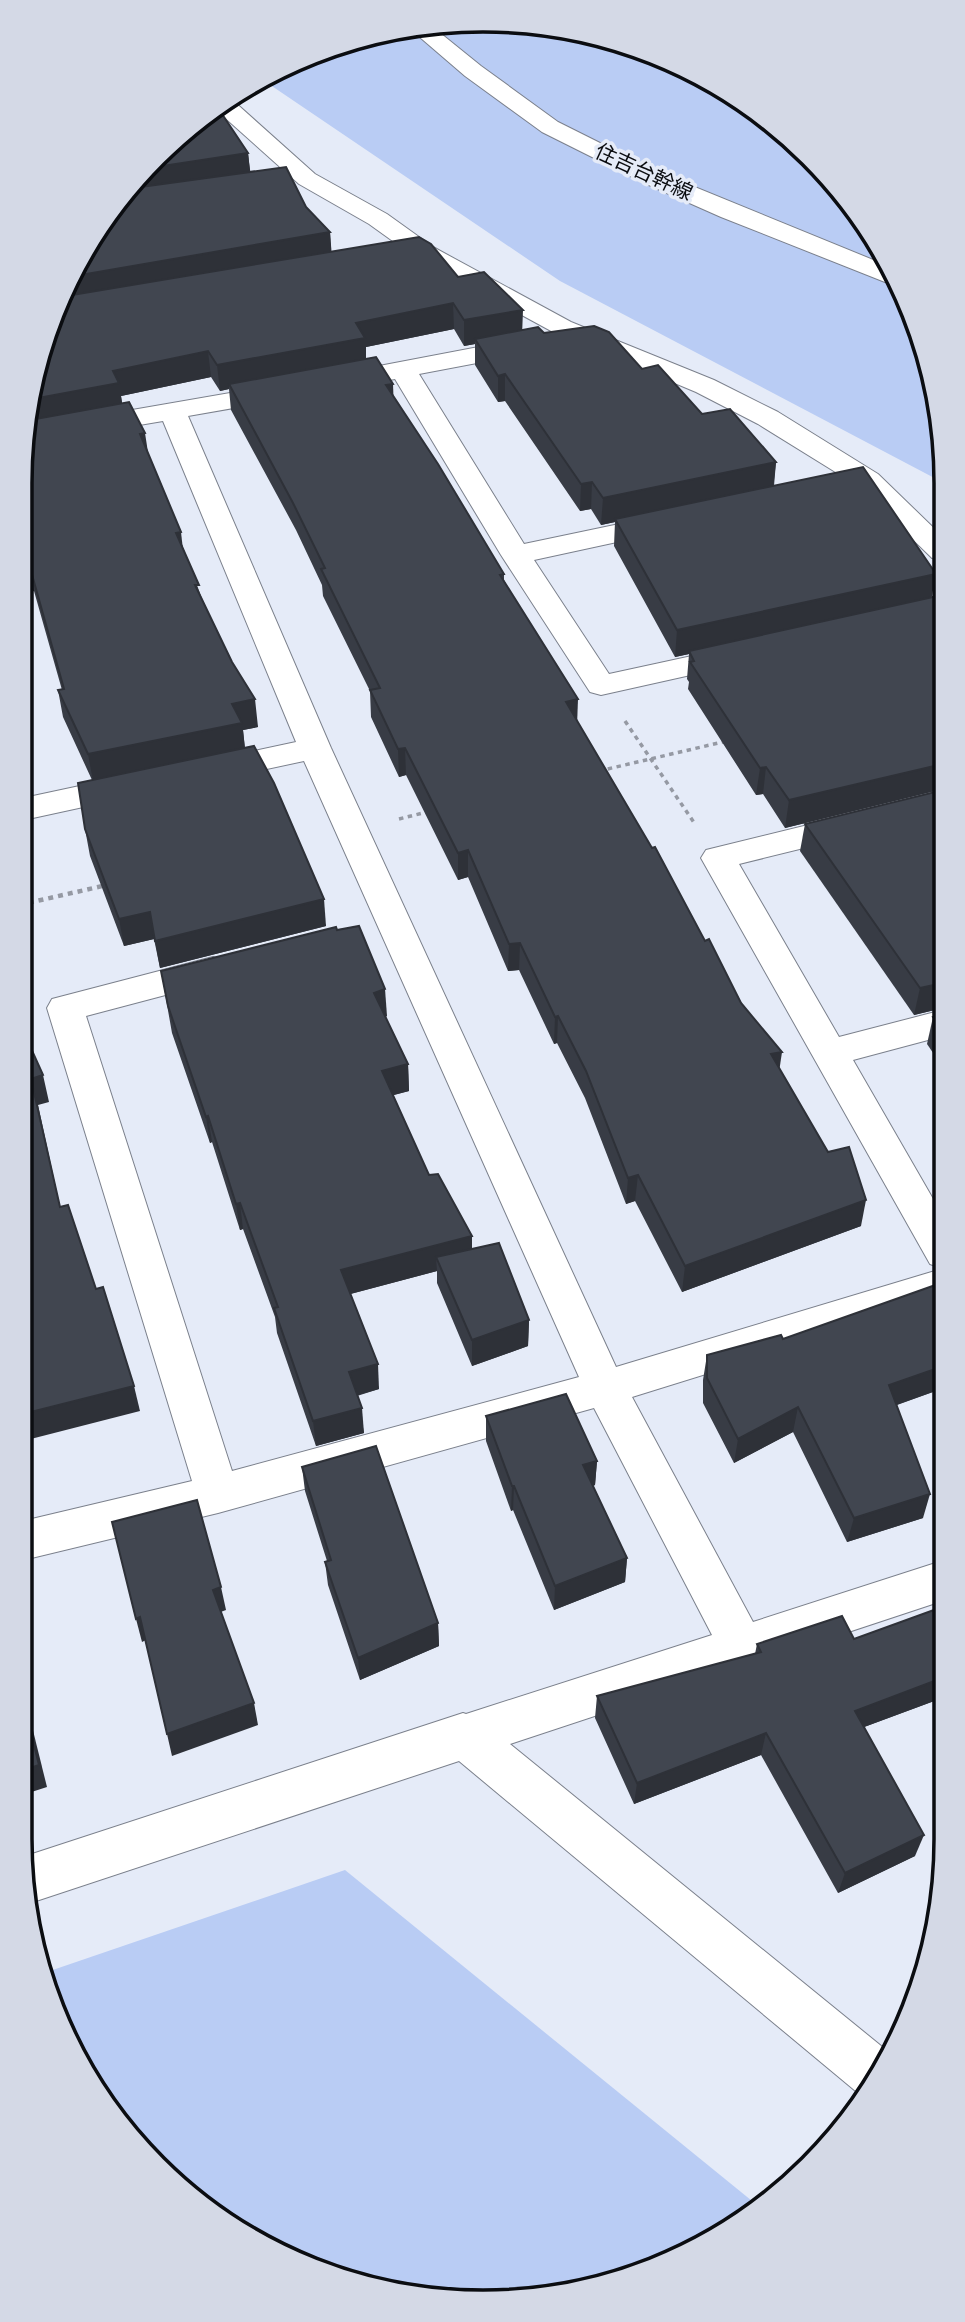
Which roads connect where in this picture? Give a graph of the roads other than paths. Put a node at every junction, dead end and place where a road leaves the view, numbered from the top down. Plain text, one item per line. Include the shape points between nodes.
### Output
1 (428, 35) edge
2 (230, 109) edge
3 (307, 178) junction
4 (281, 183) edge
5 (424, 253) junction
6 (398, 257) edge
7 (881, 272) edge
8 (562, 327) junction
9 (404, 370) junction
10 (349, 380) edge
11 (308, 387) edge
12 (172, 411) junction
13 (66, 430) edge
14 (867, 480) junction
15 (827, 489) edge
16 (692, 518) edge
17 (934, 544) edge
18 (516, 555) junction
19 (765, 649) edge
20 (315, 748) junction
21 (32, 807) edge
22 (885, 817) edge
23 (395, 924) junction
24 (355, 934) edge
25 (250, 961) edge
26 (934, 1025) edge
27 (830, 1053) junction
28 (934, 1235) edge
29 (934, 1288) edge
30 (605, 1388) junction
31 (218, 1494) junction
32 (32, 1539) edge
33 (934, 1584) edge
34 (741, 1646) junction
35 (463, 1735) junction
36 (33, 1878) edge
37 (870, 2070) edge

1 - 7 street, 住吉台幹線 via 550,127 718,207
2 - 3 street
3 - 4 street
3 - 5 street via 378,219
5 - 6 street
5 - 8 street
8 - 9 street via 533,344
8 - 14 street via 715,391
9 - 10 street
9 - 18 street
11 - 12 street
12 - 13 street
12 - 20 street
14 - 15 street
14 - 17 street
16 - 18 street
18 - 19 street via 601,685
20 - 21 street
20 - 23 street
22 - 27 street via 719,858
23 - 24 street
23 - 30 street
25 - 31 street via 65,1008
26 - 27 street
27 - 28 street
29 - 30 street
30 - 31 street
30 - 34 street
31 - 32 street
33 - 34 street
34 - 35 street
35 - 36 street
35 - 37 street

